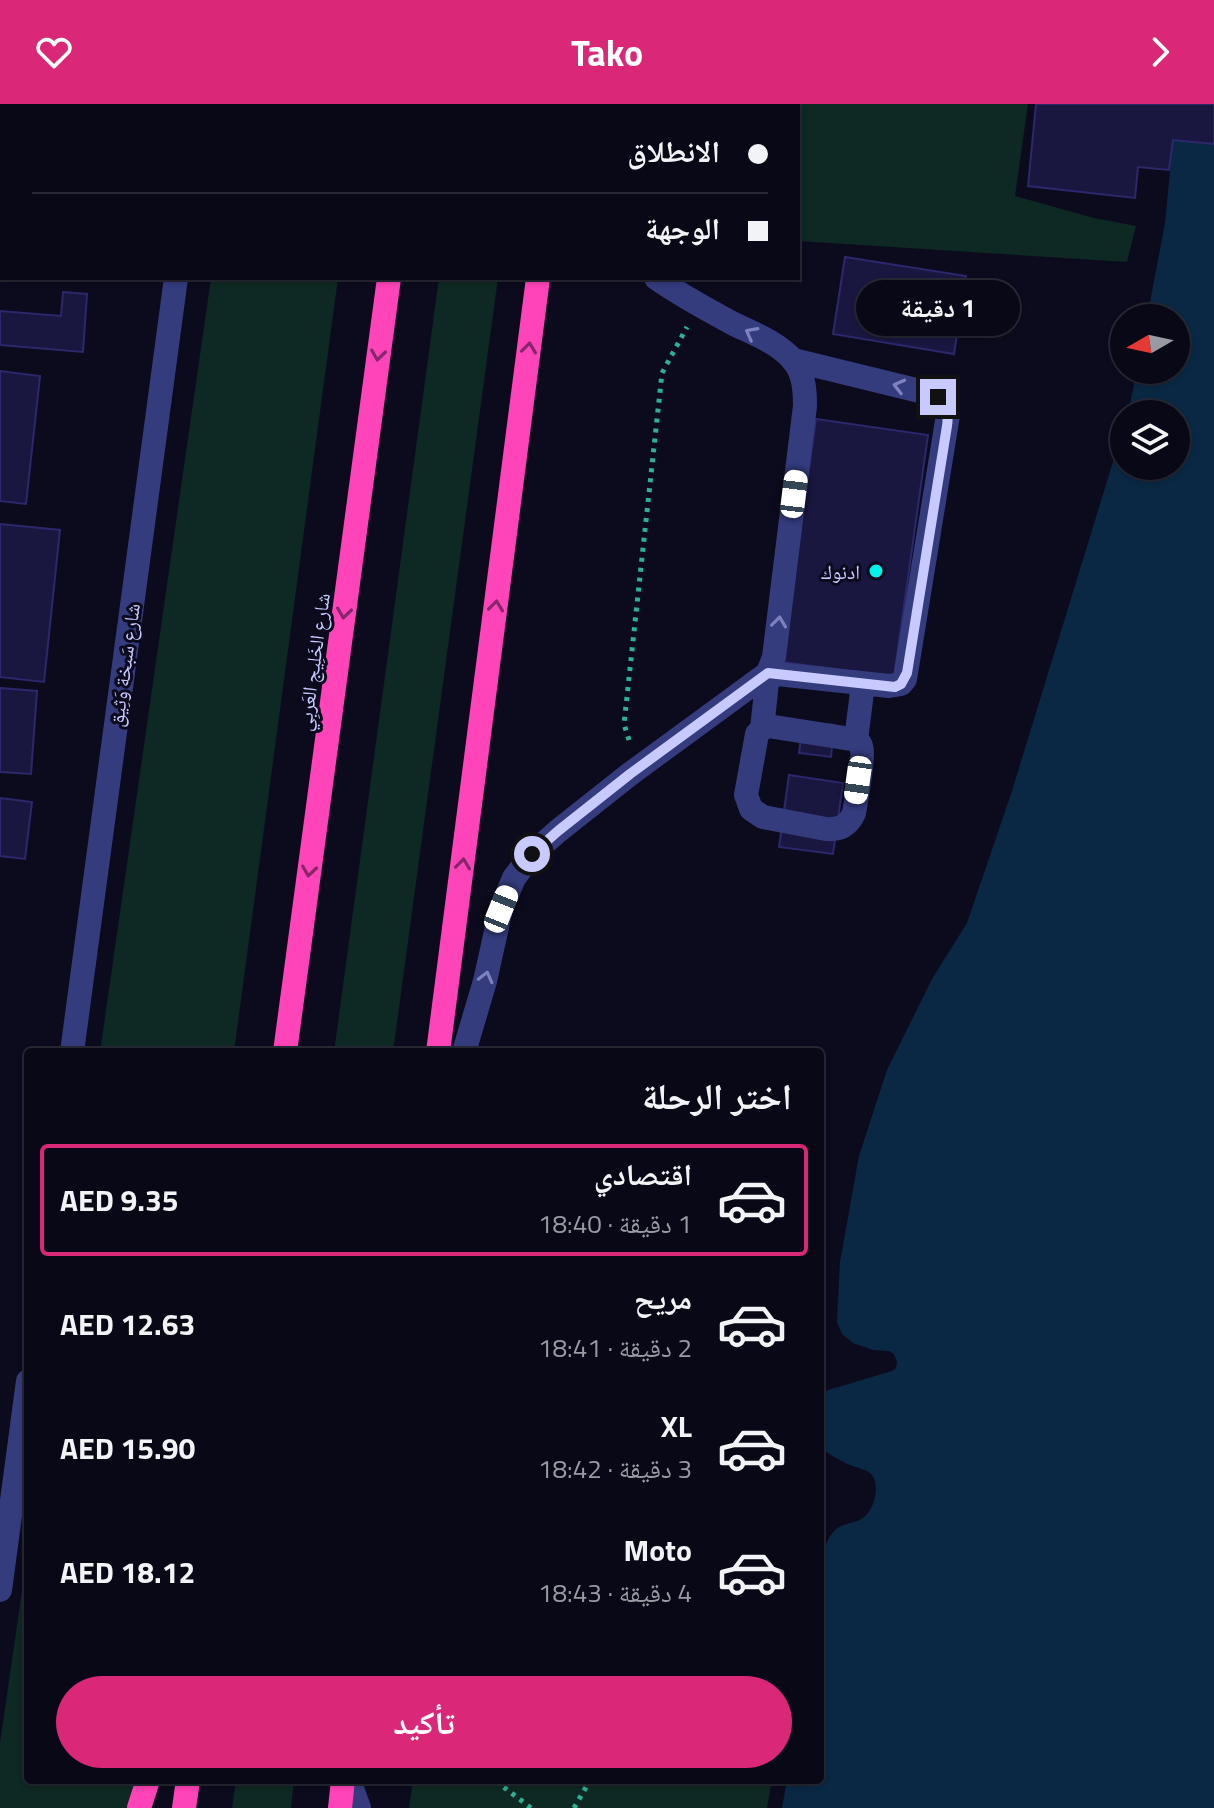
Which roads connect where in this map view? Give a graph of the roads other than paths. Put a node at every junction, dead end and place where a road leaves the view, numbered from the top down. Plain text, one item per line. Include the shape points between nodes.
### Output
1 (176, 280) edge
2 (389, 280) edge
3 (538, 280) edge
4 (659, 280) edge
5 (793, 360) junction
6 (768, 673) junction
7 (863, 684) junction
8 (762, 729) junction
9 (856, 740) junction
10 (73, 1048) edge
11 (286, 1048) edge
12 (439, 1048) edge
13 (465, 1048) edge
14 (24, 1411) edge
15 (0, 1590) edge
16 (147, 1784) edge
17 (187, 1784) edge
18 (343, 1784) edge
19 (350, 1784) edge
20 (139, 1808) edge
21 (184, 1808) edge
22 (340, 1808) edge
23 (359, 1808) edge

1 - 10 street, شارع سَبخة وَثِيق
2 -> 11 highway, شارع الخَلِيج العَربِي
12 -> 3 highway
5 -> 4 street
6 -> 5 street via 777,640 805,406 803,379
7 -> 5 street via 895,687 905,679 948,415 938,397 928,393
6 - 7 street
6 - 8 street
13 -> 6 street via 501,909 532,854
7 - 9 street
8 - 9 street via 775,726
8 - 9 street via 746,795 751,809 763,817 826,829 845,826 854,813 862,749
14 - 15 street
16 - 20 highway
17 - 21 highway
18 - 22 highway
19 - 23 street

